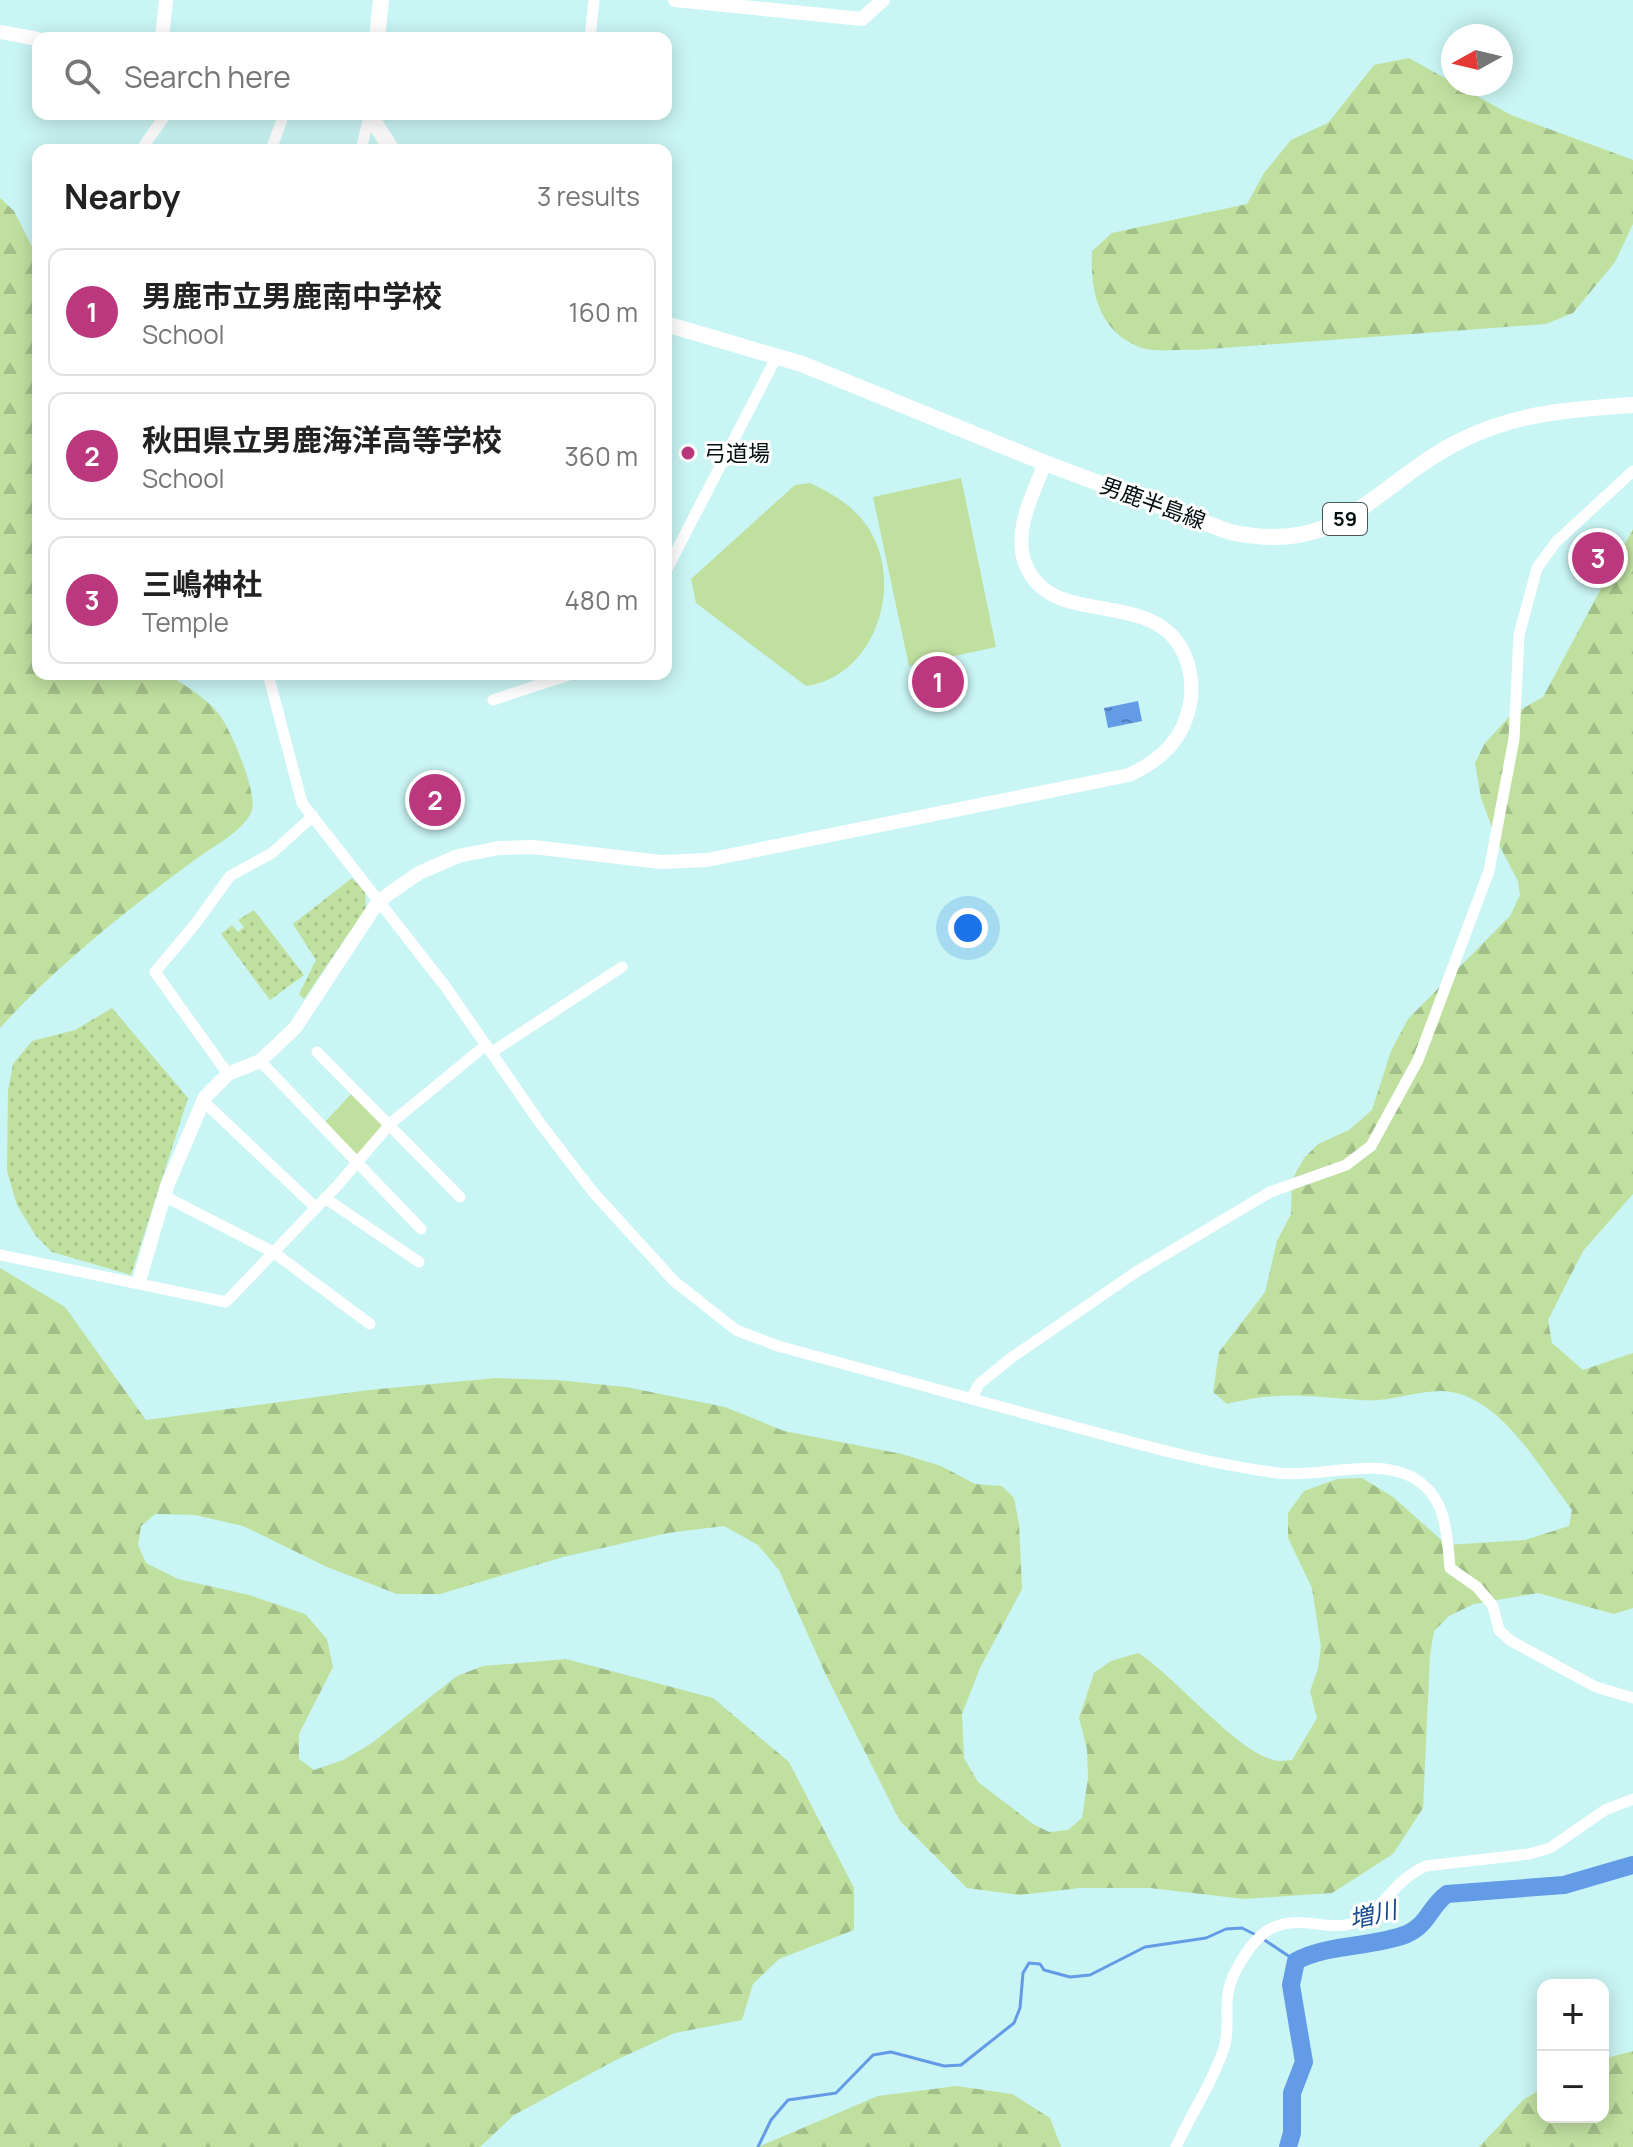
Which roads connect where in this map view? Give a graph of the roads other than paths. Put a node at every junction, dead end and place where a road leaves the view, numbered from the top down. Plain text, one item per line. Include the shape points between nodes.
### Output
1 (166, 0) edge
2 (381, 0) edge
3 (594, 0) edge
4 (675, 0) edge
5 (883, 0) edge
6 (0, 32) edge
7 (163, 32) edge
8 (378, 32) edge
9 (591, 32) edge
10 (32, 38) edge
11 (162, 120) edge
12 (282, 120) edge
13 (366, 120) edge
14 (371, 120) edge
15 (145, 144) edge
16 (273, 144) edge
17 (362, 144) edge
18 (388, 144) edge
19 (672, 326) edge
20 (777, 356) junction
21 (1633, 405) edge
22 (1045, 463) junction
23 (1633, 471) edge
24 (672, 559) edge
25 (270, 680) edge
26 (554, 680) edge
27 (493, 700) dead end
28 (313, 816) junction
29 (378, 902) junction
30 (622, 967) dead end
31 (489, 1049) junction
32 (317, 1052) dead end
33 (260, 1061) junction
34 (228, 1074) junction
35 (203, 1101) junction
36 (391, 1123) junction
37 (357, 1163) junction
38 (164, 1196) junction
39 (460, 1197) dead end
40 (321, 1203) junction
41 (421, 1229) dead end
42 (273, 1252) junction
43 (0, 1255) edge
44 (419, 1262) dead end
45 (139, 1281) junction
46 (370, 1324) dead end
47 (971, 1399) junction
48 (1633, 1698) edge
49 (1633, 1799) edge
50 (1176, 2147) edge

1 - 7 street
2 - 8 main road
3 - 9 street
4 - 5 street via 862,19
6 - 10 street
11 - 15 street
12 - 16 street
13 - 17 street
14 - 18 main road
19 - 20 main road, 男鹿半島線 / 59
20 - 22 main road, 男鹿半島線 / 59
20 - 24 street
21 - 22 main road, 男鹿半島線 / 59 via 1508,421 1459,441 1343,520 1289,538 1230,532
22 - 29 street via 1020,537 1025,565 1043,589 1059,599 1159,623 1186,659 1192,695 1187,719 1177,740 1156,762 1129,775 707,860 661,862 499,848 458,856 419,873
23 - 47 street via 1556,542 1537,568 1519,635 1514,739 1489,871 1418,1060 1371,1146 1346,1165 1259,1197 1149,1264 1011,1358 979,1384
25 - 28 street via 302,803
26 - 27 street
28 - 29 street
28 - 34 street via 272,853 230,876 155,972
29 - 31 street
29 - 33 street via 295,1028
30 - 31 street
31 - 36 street
31 - 47 street via 593,1192 674,1281 736,1330
32 - 36 street
33 - 34 street
33 - 37 street
34 - 35 street
35 - 38 street
35 - 40 street
36 - 37 street
36 - 39 street
37 - 40 street
37 - 41 street
38 - 42 street
38 - 45 street
40 - 42 street
40 - 44 street
42 - 45 street via 226,1302
42 - 46 street
43 - 45 street
47 - 48 street via 1193,1457 1278,1473 1374,1469 1412,1477 1429,1490 1445,1517 1450,1568 1493,1606 1499,1630 1596,1687
49 - 50 street via 1605,1810 1550,1848 1426,1866 1397,1883 1377,1909 1357,1922 1303,1921 1267,1930 1233,1976 1225,2047

